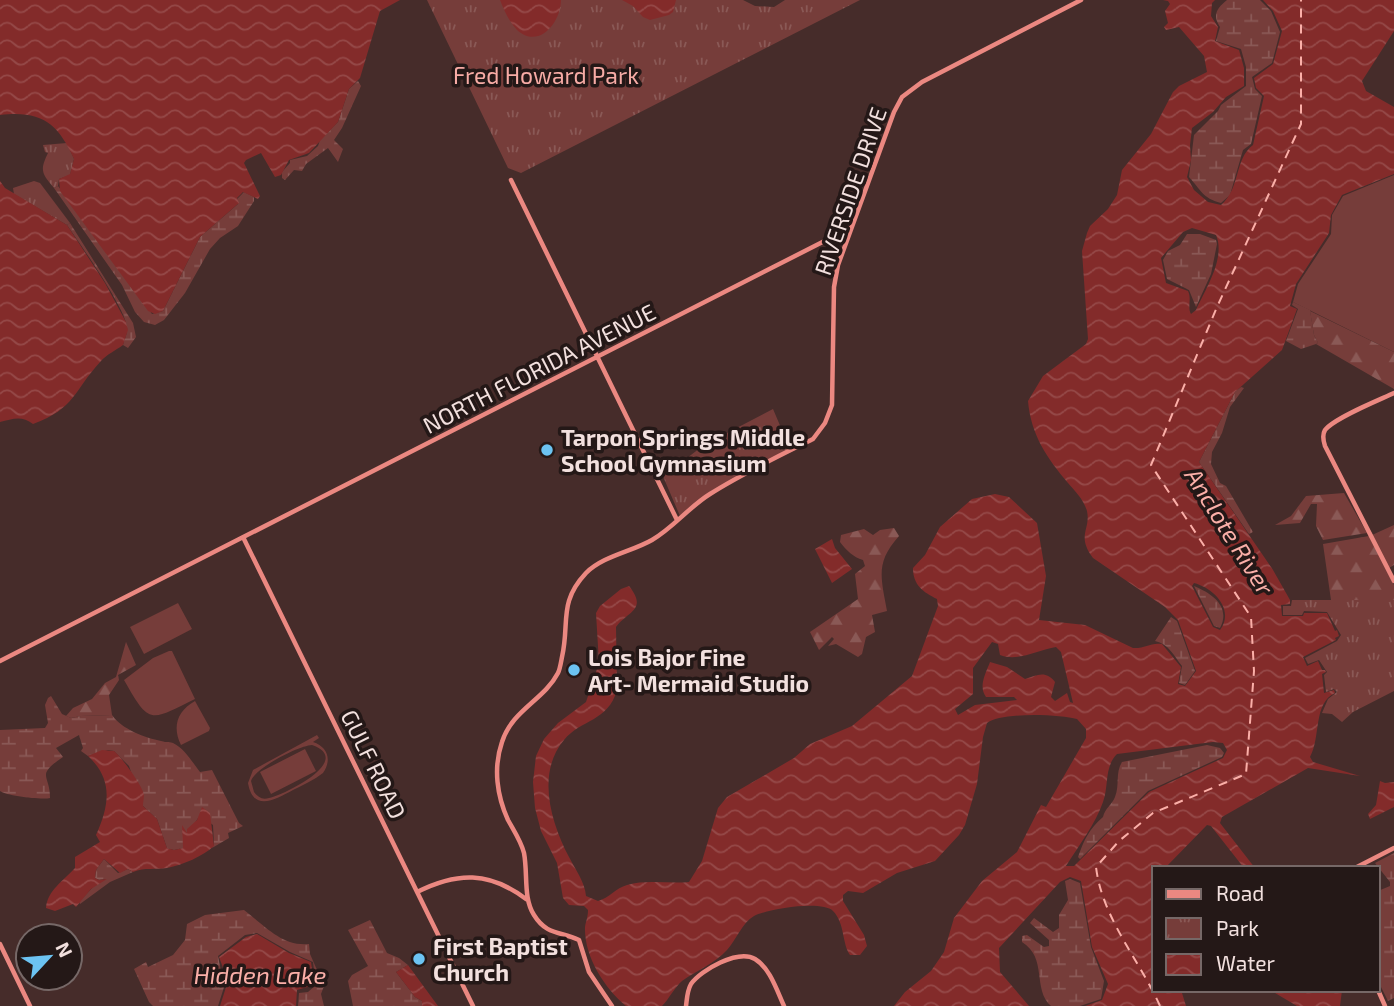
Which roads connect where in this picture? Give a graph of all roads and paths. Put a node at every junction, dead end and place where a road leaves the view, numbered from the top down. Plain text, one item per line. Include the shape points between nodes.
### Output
1 (1081, 0) edge
2 (511, 180) dead end
3 (850, 228) junction
4 (835, 236) junction
5 (846, 241) junction
6 (598, 357) junction
7 (1394, 393) edge
8 (677, 520) junction
9 (243, 537) junction
10 (1394, 581) edge
11 (0, 661) edge
12 (1394, 848) edge
13 (1359, 866) edge
14 (417, 892) junction
15 (527, 900) junction
16 (0, 944) edge
17 (30, 1006) edge
18 (473, 1006) edge
19 (612, 1006) edge
20 (685, 1006) edge
21 (784, 1006) edge

1 - 3 street, RIVERSIDE DRIVE via 909,90 894,112
2 - 6 street
3 - 4 street, NORTH FLORIDA AVENUE
3 - 5 street, RIVERSIDE DRIVE
4 - 5 street
4 - 6 street, NORTH FLORIDA AVENUE
5 - 8 street, RIVERSIDE DRIVE via 834,286 832,405 825,423 813,439 711,493
6 - 8 street
6 - 9 street, NORTH FLORIDA AVENUE
7 - 10 street via 1333,423 1322,438
8 - 15 street, RIVERSIDE DRIVE via 653,539 601,562 584,575 567,602 559,673 516,716 501,742 498,788 523,853
9 - 11 street, NORTH FLORIDA AVENUE
9 - 14 street, GULF ROAD
12 - 13 street
14 - 15 street via 446,879 473,877 497,882
14 - 18 street, GULF ROAD
15 - 19 street via 546,929 582,944 589,972
16 - 17 street
20 - 21 street via 694,981 723,961 743,955 763,966

